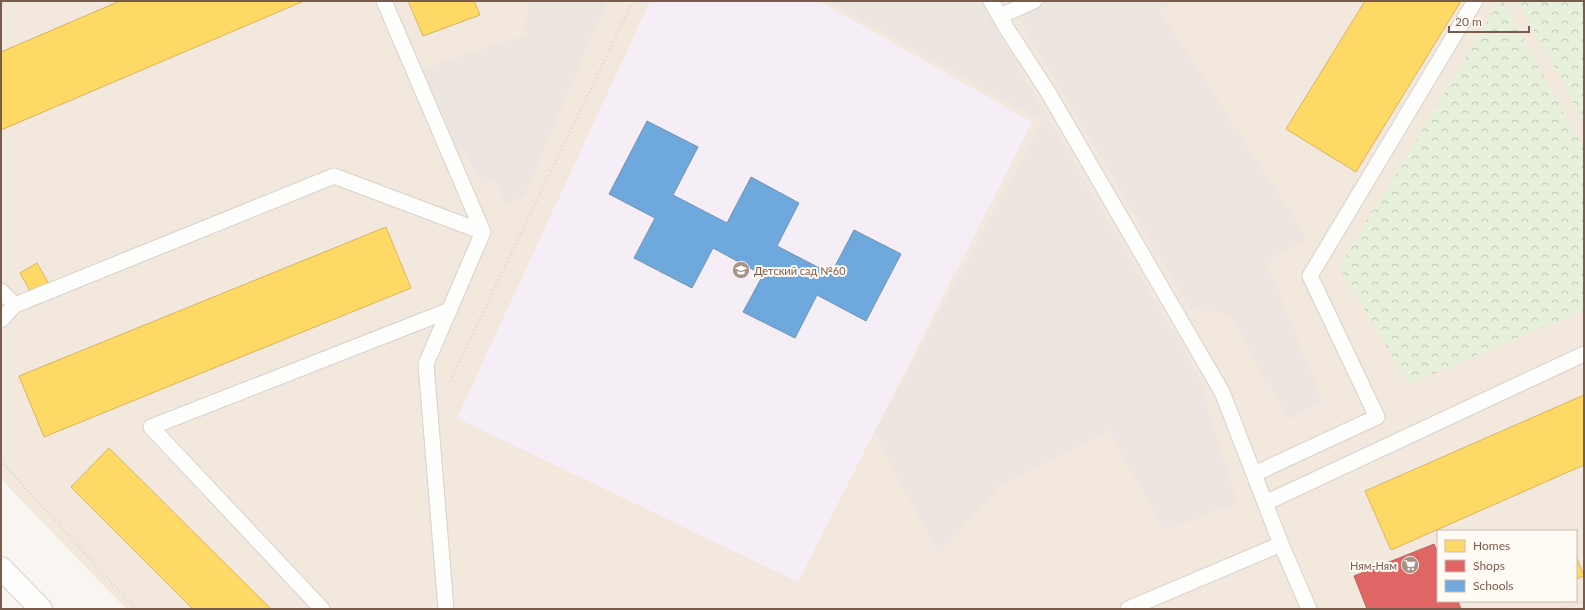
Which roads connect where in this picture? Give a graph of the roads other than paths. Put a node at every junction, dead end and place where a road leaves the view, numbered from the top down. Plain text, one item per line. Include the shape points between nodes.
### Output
1 (384, 1) edge
2 (991, 1) edge
3 (1034, 1) edge
4 (1475, 1) edge
5 (1000, 16) junction
6 (483, 232) junction
7 (1, 291) edge
8 (15, 305) junction
9 (450, 310) junction
10 (1, 320) edge
11 (1584, 354) edge
12 (1254, 474) junction
13 (1265, 503) junction
14 (1281, 544) junction
15 (1, 568) edge
16 (42, 609) edge
17 (322, 609) edge
18 (446, 609) edge
19 (1128, 609) edge
20 (1309, 609) edge

1 - 6 lane
2 - 5 lane
3 - 5 lane
4 - 12 lane via 1310,276 1377,417
5 - 12 lane via 1048,92 1222,392
6 - 8 lane via 334,176
6 - 9 lane
7 - 8 lane
8 - 10 lane
9 - 17 lane via 151,427
9 - 18 lane via 426,364
11 - 13 lane
12 - 13 lane
13 - 14 lane
14 - 19 lane
14 - 20 lane
15 - 16 main road

